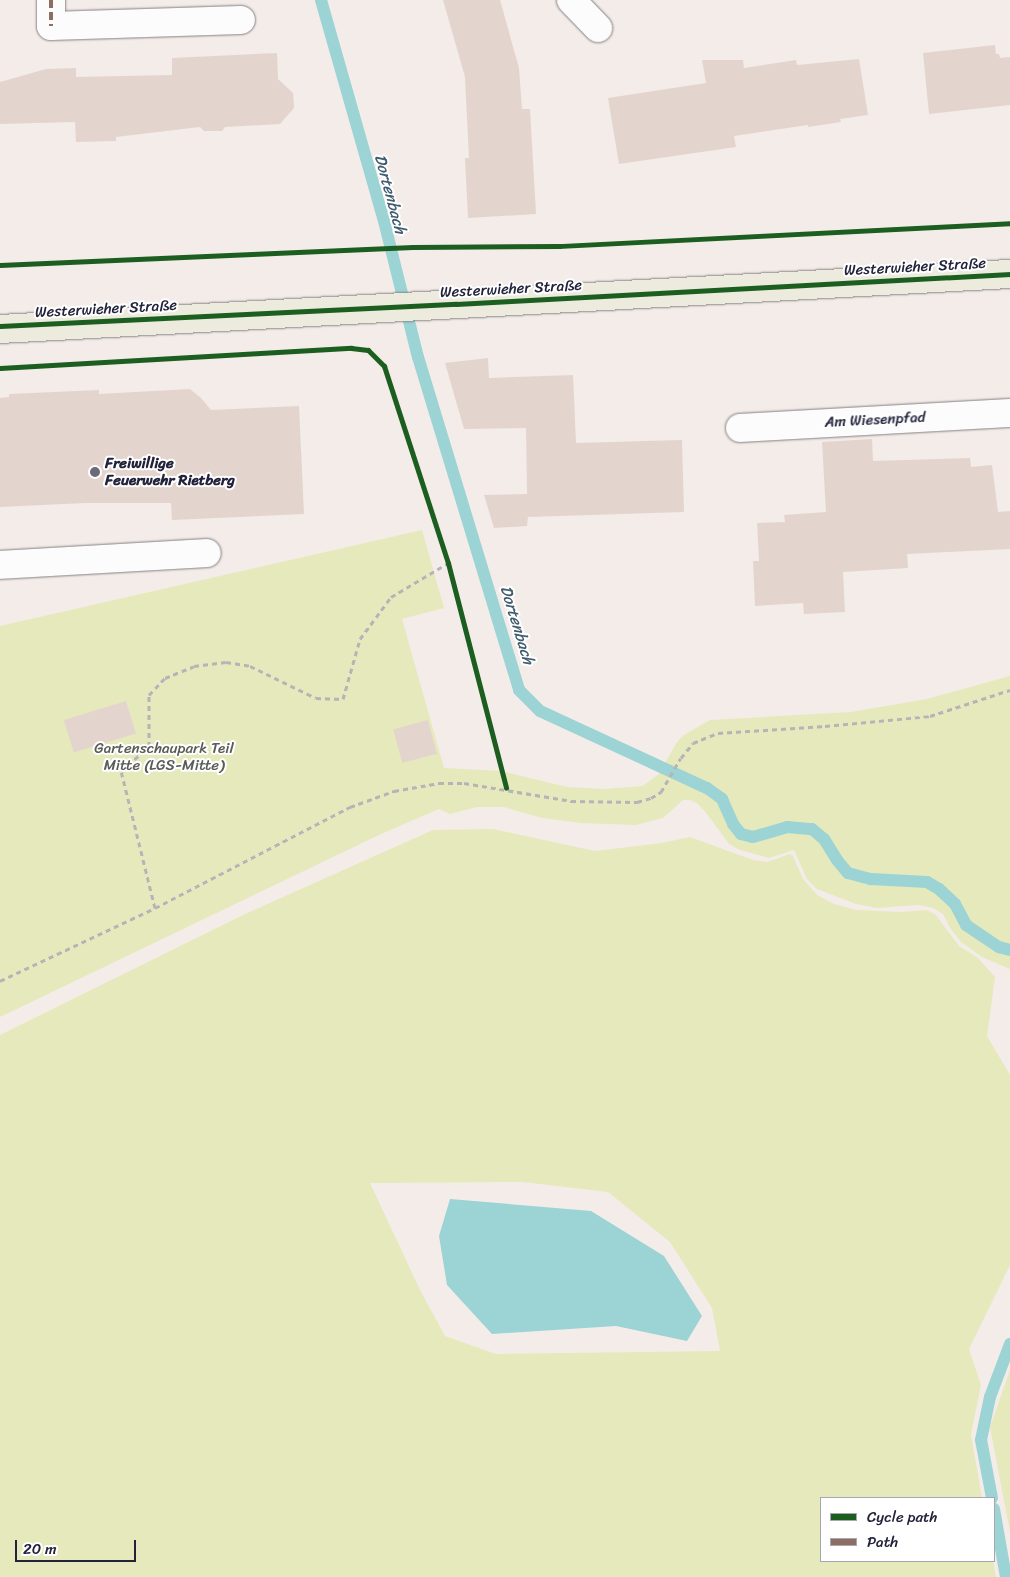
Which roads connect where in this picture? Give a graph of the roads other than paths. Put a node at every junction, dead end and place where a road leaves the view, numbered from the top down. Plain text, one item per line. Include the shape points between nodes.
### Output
1 (570, 0) edge
2 (51, 13) edge
3 (241, 20) dead end
4 (598, 28) dead end
5 (1010, 274) edge
6 (4, 327) edge
7 (1010, 413) edge
8 (740, 428) dead end
9 (207, 553) dead end
10 (0, 565) edge

1 - 4 street
2 - 3 street
5 - 6 main road, Westerwieher Straße
7 - 8 street, Am Wiesenpfad
9 - 10 street

